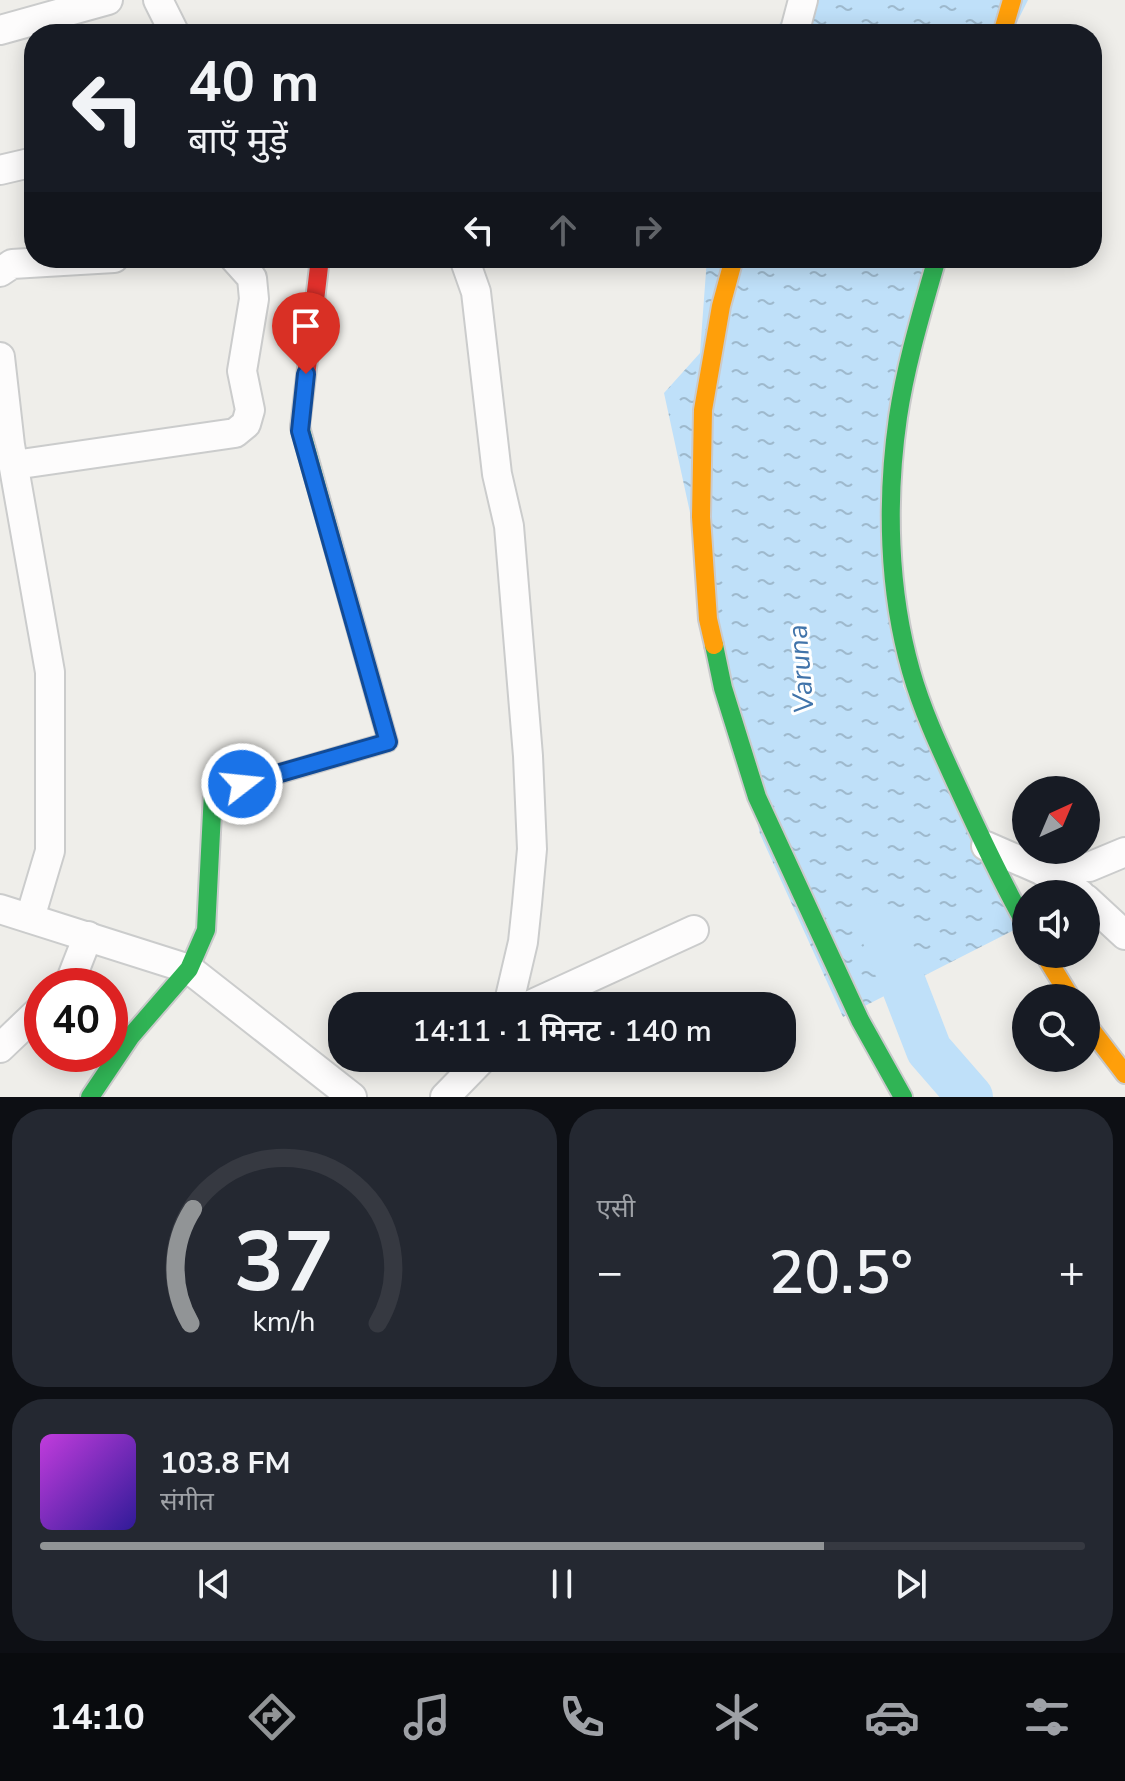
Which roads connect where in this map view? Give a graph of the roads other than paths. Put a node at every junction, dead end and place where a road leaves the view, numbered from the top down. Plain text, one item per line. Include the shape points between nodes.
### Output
1 (108, 0) edge
2 (158, 0) edge
3 (803, 0) edge
4 (1012, 0) edge
5 (170, 24) edge
6 (797, 24) edge
7 (1005, 24) edge
8 (0, 30) edge
9 (24, 164) edge
10 (0, 170) edge
11 (24, 263) edge
12 (243, 268) edge
13 (319, 268) edge
14 (468, 268) edge
15 (731, 268) edge
16 (934, 268) edge
17 (0, 272) edge
18 (0, 357) edge
19 (14, 465) junction
20 (986, 846) junction
21 (1125, 852) edge
22 (1041, 870) junction
23 (1057, 880) edge
24 (1012, 902) edge
25 (0, 909) edge
26 (1100, 912) edge
27 (30, 918) junction
28 (694, 930) dead end
29 (1125, 935) edge
30 (88, 936) junction
31 (75, 968) edge
32 (189, 969) junction
33 (511, 992) edge
34 (559, 992) edge
35 (24, 1025) edge
36 (1100, 1041) edge
37 (0, 1048) edge
38 (469, 1072) edge
39 (1125, 1074) edge
40 (90, 1097) edge
41 (352, 1097) edge
42 (445, 1097) edge
43 (903, 1097) edge

1 - 8 street
2 - 5 street
3 - 6 street
4 - 7 street
9 - 10 street
11 - 17 street
12 - 19 street via 252,278 254,299 242,371 250,410 246,424 235,433
13 - 32 street via 300,431 388,742 213,793 206,930
14 - 33 street via 481,318 497,474 509,526 528,756 532,849 523,942
15 - 43 street via 703,410 701,517 708,619 757,797 860,1020
16 - 20 street via 895,441 898,605 910,669
18 - 19 street
19 - 27 street via 50,672 50,851
20 - 22 street
20 - 24 street
21 - 22 street via 1089,867
22 - 23 street
25 - 27 street
26 - 29 street
27 - 30 street
28 - 34 street
30 - 31 street
30 - 32 street
32 - 40 street via 131,1036
32 - 41 street
35 - 37 street
36 - 39 street
38 - 42 street

